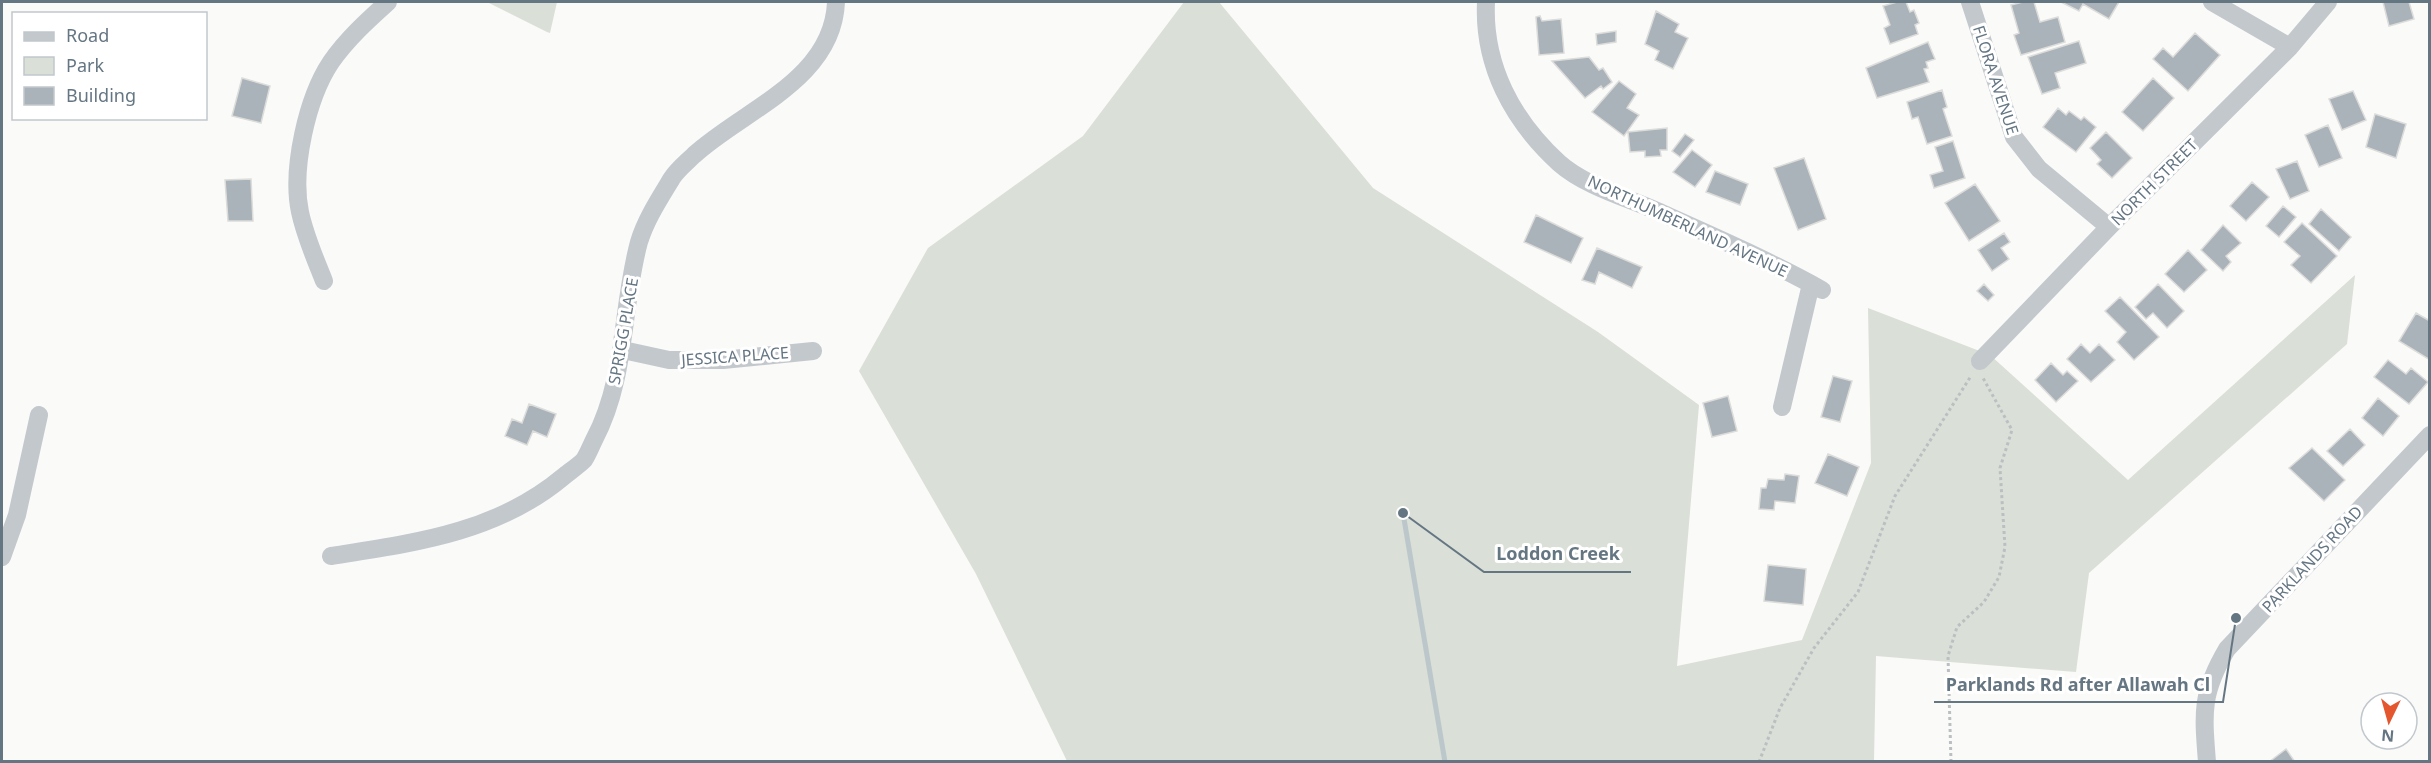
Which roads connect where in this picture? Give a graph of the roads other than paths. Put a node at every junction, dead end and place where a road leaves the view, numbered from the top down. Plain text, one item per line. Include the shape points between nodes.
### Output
1 (388, 2) edge
2 (836, 2) edge
3 (1486, 2) edge
4 (1970, 2) edge
5 (2212, 2) edge
6 (2328, 2) edge
7 (2290, 46) junction
8 (2109, 227) junction
9 (324, 281) dead end
10 (623, 350) junction
11 (813, 351) dead end
12 (1980, 361) road end
13 (1782, 407) dead end
14 (39, 415) dead end
15 (2430, 435) edge
16 (331, 556) dead end
17 (2, 557) edge
18 (2207, 762) edge

1 - 9 street via 331,62 313,100 302,142 297,183 299,209
2 - 10 street, SPRIGG PLACE via 836,17 801,76 714,138 675,174 640,241
3 - 13 street, NORTHUMBERLAND AVENUE via 1488,46 1504,93 1560,163 1590,183 1762,257 1816,287
4 - 8 street, FLORA AVENUE via 2014,137 2039,169
5 - 7 street
6 - 7 street, NORTH STREET
7 - 8 street, NORTH STREET
8 - 12 street, NORTH STREET
10 - 11 street, JESSICA PLACE via 669,360 723,360
10 - 16 street, SPRIGG PLACE via 608,413 584,459 542,494 480,526 406,544
14 - 17 street via 17,515
15 - 18 street, PARKLANDS ROAD via 2227,649 2205,696

